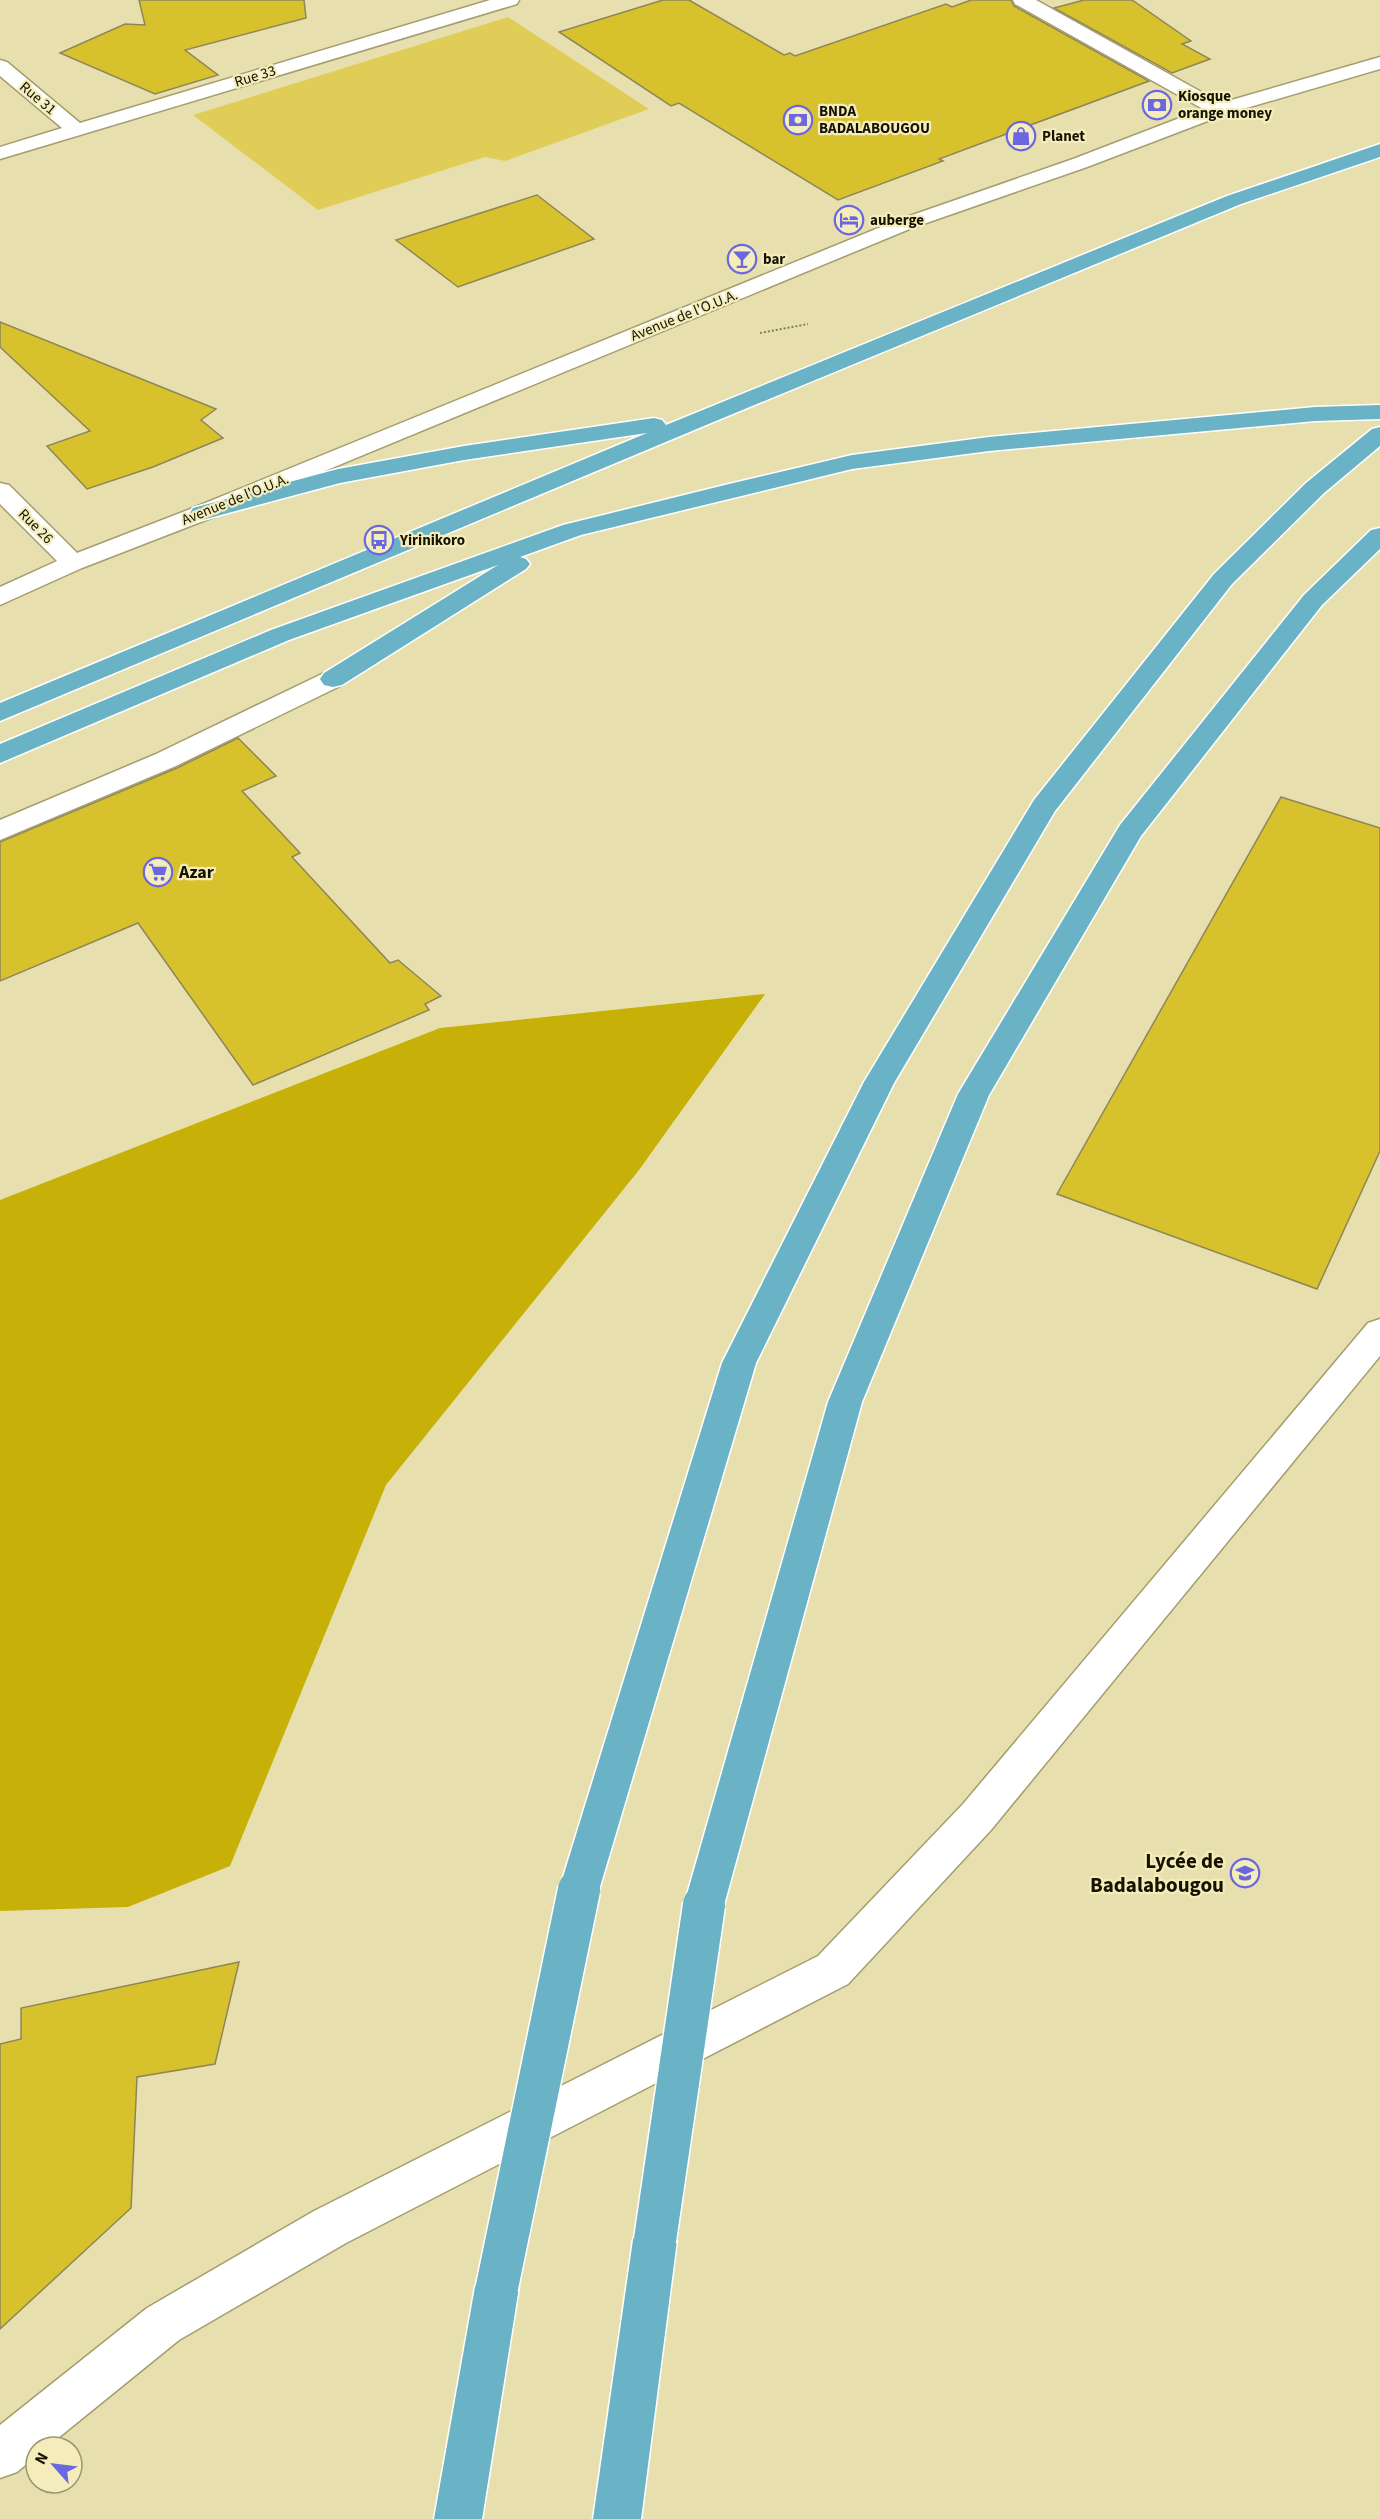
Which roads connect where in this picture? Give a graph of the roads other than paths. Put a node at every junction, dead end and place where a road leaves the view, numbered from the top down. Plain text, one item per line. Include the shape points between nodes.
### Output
1 (510, 0) edge
2 (1022, 0) edge
3 (1380, 63) edge
4 (0, 66) edge
5 (1219, 110) junction
6 (77, 130) junction
7 (1380, 150) edge
8 (0, 153) edge
9 (1380, 412) edge
10 (703, 418) junction
11 (1380, 434) edge
12 (0, 490) edge
13 (202, 513) junction
14 (572, 530) junction
15 (1380, 535) edge
16 (73, 563) junction
17 (0, 597) edge
18 (333, 679) joint
19 (0, 713) edge
20 (0, 754) edge
21 (0, 831) edge
22 (1380, 1332) edge
23 (0, 2455) edge
24 (458, 2519) edge
25 (617, 2519) edge

1 - 6 street, Rue 33
2 - 5 street
3 - 5 street, Avenue de l'O.U.A.
4 - 6 street, Rue 31
5 - 13 street, Avenue de l'O.U.A. via 905,224
6 - 8 street, Rue 33
7 - 10 highway via 1234,200
9 - 14 highway via 1315,414 989,444 852,462
10 - 13 highway via 338,476
10 - 19 highway
11 - 24 highway, bridge via 1316,488 1223,579 1044,806 879,1082 739,1363 579,1890 497,2287
12 - 16 street, Rue 26
13 - 16 street, Avenue de l'O.U.A.
14 - 18 highway
14 - 20 highway via 280,635
15 - 25 highway, bridge via 1312,600 1130,831 974,1094 845,1402 704,1905
16 - 17 street, Avenue de l'O.U.A.
18 - 21 street via 166,760
22 - 23 street via 978,1817 833,1970 310,2238 163,2324

